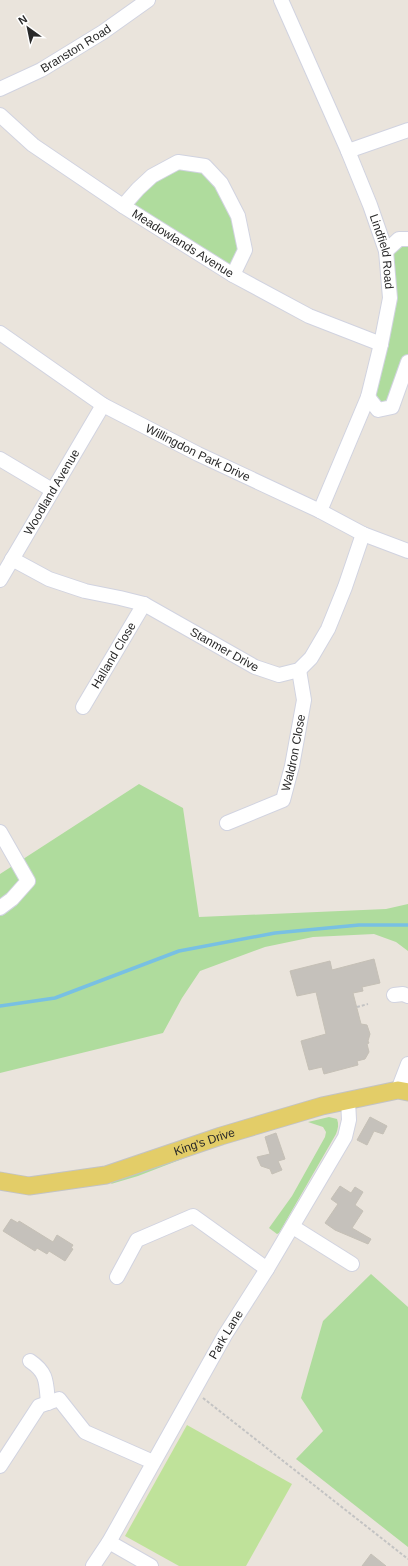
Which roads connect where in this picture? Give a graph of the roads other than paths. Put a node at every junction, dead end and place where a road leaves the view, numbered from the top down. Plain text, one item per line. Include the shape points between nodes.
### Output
1 (148, 0) edge
2 (281, 0) edge
3 (0, 89) edge
4 (0, 115) edge
5 (408, 130) edge
6 (348, 150) junction
7 (123, 206) junction
8 (408, 239) edge
9 (386, 251) junction
10 (233, 275) junction
11 (0, 333) edge
12 (381, 344) junction
13 (408, 362) edge
14 (368, 397) junction
15 (103, 405) junction
16 (0, 459) edge
17 (52, 490) junction
18 (320, 511) junction
19 (363, 534) junction
20 (408, 551) edge
21 (12, 559) junction
22 (0, 580) edge
23 (144, 604) junction
24 (299, 670) junction
25 (83, 707) dead end
26 (227, 823) dead end
27 (0, 832) edge
28 (0, 908) edge
29 (408, 1064) edge
30 (403, 1091) edge
31 (348, 1100) junction
32 (0, 1181) edge
33 (293, 1227) junction
34 (352, 1264) dead end
35 (268, 1270) junction
36 (117, 1277) dead end
37 (30, 1361) dead end
38 (48, 1403) junction
39 (153, 1462) junction
40 (0, 1466) edge
41 (108, 1542) junction
42 (93, 1566) edge
43 (151, 1566) edge

1 - 3 street, Branston Road via 104,32 41,70
2 - 6 street, Lindfield Road
4 - 7 street, Meadowlands Avenue via 33,145
5 - 6 street
6 - 9 street, Lindfield Road
7 - 10 street, Meadowlands Avenue
7 - 10 street via 152,176 178,162 205,166 221,183 238,216 245,250
8 - 9 street via 399,239
9 - 12 street, Lindfield Road via 390,298
10 - 12 street, Meadowlands Avenue via 309,316
11 - 15 street, Willingdon Park Drive
12 - 14 street, Lindfield Road
13 - 14 street via 392,407 378,410
14 - 18 street, Lindfield Road
15 - 17 street, Woodland Avenue
15 - 18 street, Willingdon Park Drive via 198,454
16 - 17 street
17 - 21 street, Woodland Avenue
18 - 19 street, Willingdon Park Drive
19 - 20 street, Willingdon Park Drive
19 - 24 street via 328,629 311,658
21 - 22 street, Woodland Avenue
21 - 23 street, Stanmer Drive via 49,579 84,591
23 - 24 street, Stanmer Drive via 255,667 279,675
23 - 25 street, Halland Close
24 - 26 street, Waldron Close via 304,700 283,800
27 - 28 street via 28,881
29 - 30 street
30 - 31 main road, King's Drive
31 - 32 main road, King's Drive via 221,1136 106,1175 29,1186
31 - 33 street, Park Lane via 349,1120 345,1137
33 - 34 street
33 - 35 street, Park Lane
35 - 36 street via 193,1216 137,1240
35 - 39 street, Park Lane via 225,1335
37 - 38 street via 39,1367 45,1378
38 - 39 street via 59,1399 86,1432
38 - 40 street via 38,1406
39 - 41 street, Park Lane
41 - 42 street, Park Lane
41 - 43 street

